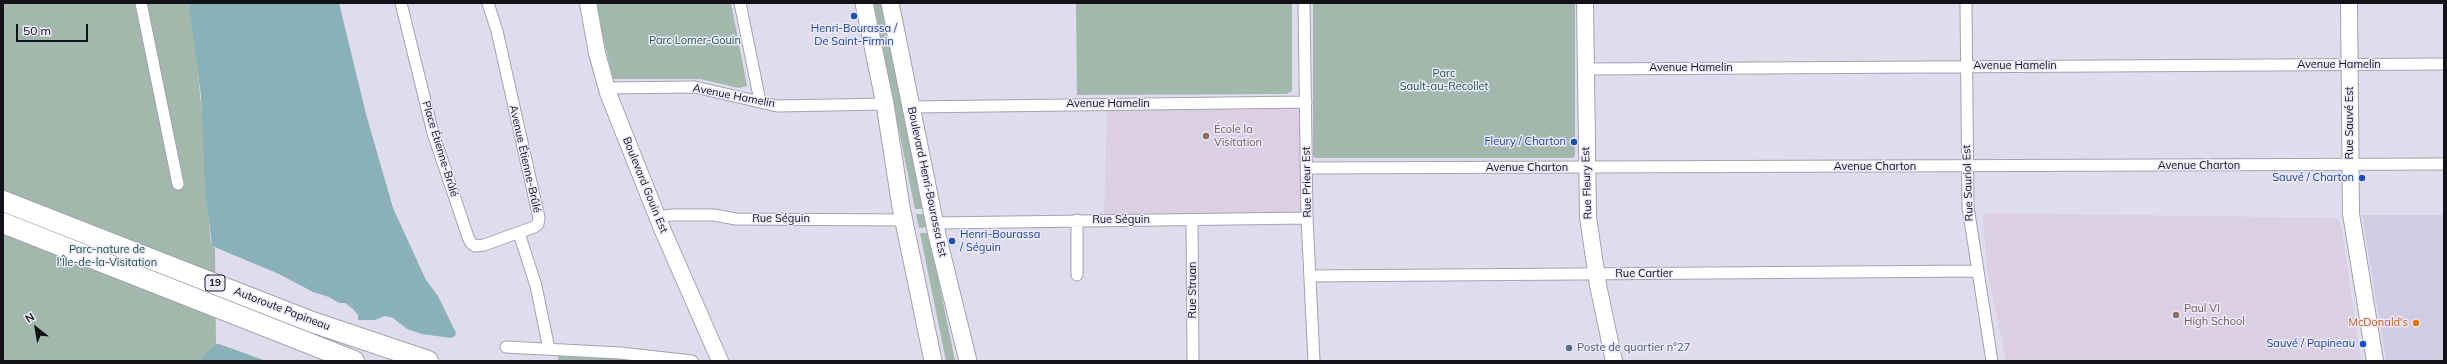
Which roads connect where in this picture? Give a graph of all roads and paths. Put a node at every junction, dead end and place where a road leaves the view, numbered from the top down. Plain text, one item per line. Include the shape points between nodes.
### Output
1 (141, 3) edge
2 (401, 3) edge
3 (488, 3) edge
4 (588, 3) edge
5 (740, 3) edge
6 (864, 3) edge
7 (890, 3) edge
8 (1304, 3) edge
9 (1585, 3) edge
10 (1966, 3) edge
11 (2349, 3) edge
12 (2350, 64) junction
13 (2444, 64) edge
14 (1966, 67) junction
15 (1586, 68) junction
16 (607, 88) junction
17 (760, 101) junction
18 (1306, 102) junction
19 (885, 104) junction
20 (911, 107) junction
21 (2350, 164) junction
22 (2444, 164) edge
23 (1967, 167) junction
24 (1306, 168) junction
25 (1586, 168) junction
26 (178, 184) dead end
27 (3, 201) edge
28 (657, 217) junction
29 (1307, 218) junction
30 (904, 220) junction
31 (1077, 220) junction
32 (1192, 220) junction
33 (3, 223) edge
34 (935, 223) junction
35 (520, 233) junction
36 (1978, 271) junction
37 (1596, 274) junction
38 (1077, 275) dead end
39 (1310, 276) junction
40 (506, 346) dead end
41 (549, 350) junction
42 (354, 361) edge
43 (428, 361) edge
44 (692, 361) edge
45 (720, 361) edge
46 (934, 361) edge
47 (968, 361) edge
48 (1193, 361) edge
49 (1314, 361) edge
50 (1614, 361) edge
51 (1992, 361) edge
52 (2375, 361) edge

1 - 26 street
2 - 35 street, Place Étienne-Brûlé via 433,133 469,241 479,246
3 - 35 street, Avenue Étienne-Brûlé via 497,31 538,214 536,226
4 - 16 street, Boulevard Gouin Est
5 - 17 street
6 - 19 main road
7 - 20 main road, Boulevard Henri-Bourassa Est
8 - 18 street, Rue Prieur Est
9 - 15 street, Rue Fleury Est
10 - 14 street, Rue Sauriol Est
11 - 12 street, Rue Sauvé Est
12 - 13 street, Avenue Hamelin
12 - 14 street, Avenue Hamelin
12 - 21 street, Rue Sauvé Est
14 - 15 street, Avenue Hamelin
14 - 23 street, Rue Sauriol Est
15 - 25 street, Rue Fleury Est
16 - 17 street, Avenue Hamelin via 695,87
16 - 28 street, Boulevard Gouin Est
17 - 19 street, Avenue Hamelin via 777,106
18 - 20 street, Avenue Hamelin
18 - 24 street, Rue Prieur Est
19 - 30 main road
20 - 34 main road, Boulevard Henri-Bourassa Est
21 - 22 street, Avenue Charton
21 - 23 street, Avenue Charton
21 - 52 street, Rue Sauvé Est via 2351,214
23 - 25 street, Avenue Charton
23 - 36 street, Rue Sauriol Est via 1969,214
24 - 25 street, Avenue Charton
24 - 29 street, Rue Prieur Est
25 - 37 street, Rue Fleury Est via 1589,228
27 - 43 highway, Autoroute Papineau / 19 via 306,320
28 - 30 street, Rue Séguin via 714,215 736,219
28 - 45 street, Boulevard Gouin Est
29 - 32 street, Rue Séguin
29 - 39 street, Rue Prieur Est
30 - 46 main road
31 - 32 street, Rue Séguin
31 - 34 street, Rue Séguin
31 - 38 street
32 - 48 street, Rue Struan
33 - 42 highway, Autoroute Papineau / 19
34 - 47 main road, Boulevard Henri-Bourassa Est
35 - 41 street via 536,286
36 - 37 street, Rue Cartier
36 - 51 street, Rue Sauriol Est
37 - 39 street, Rue Cartier
37 - 50 street, Rue Fleury Est
39 - 49 street, Rue Prieur Est
40 - 41 street
41 - 44 street via 620,353

